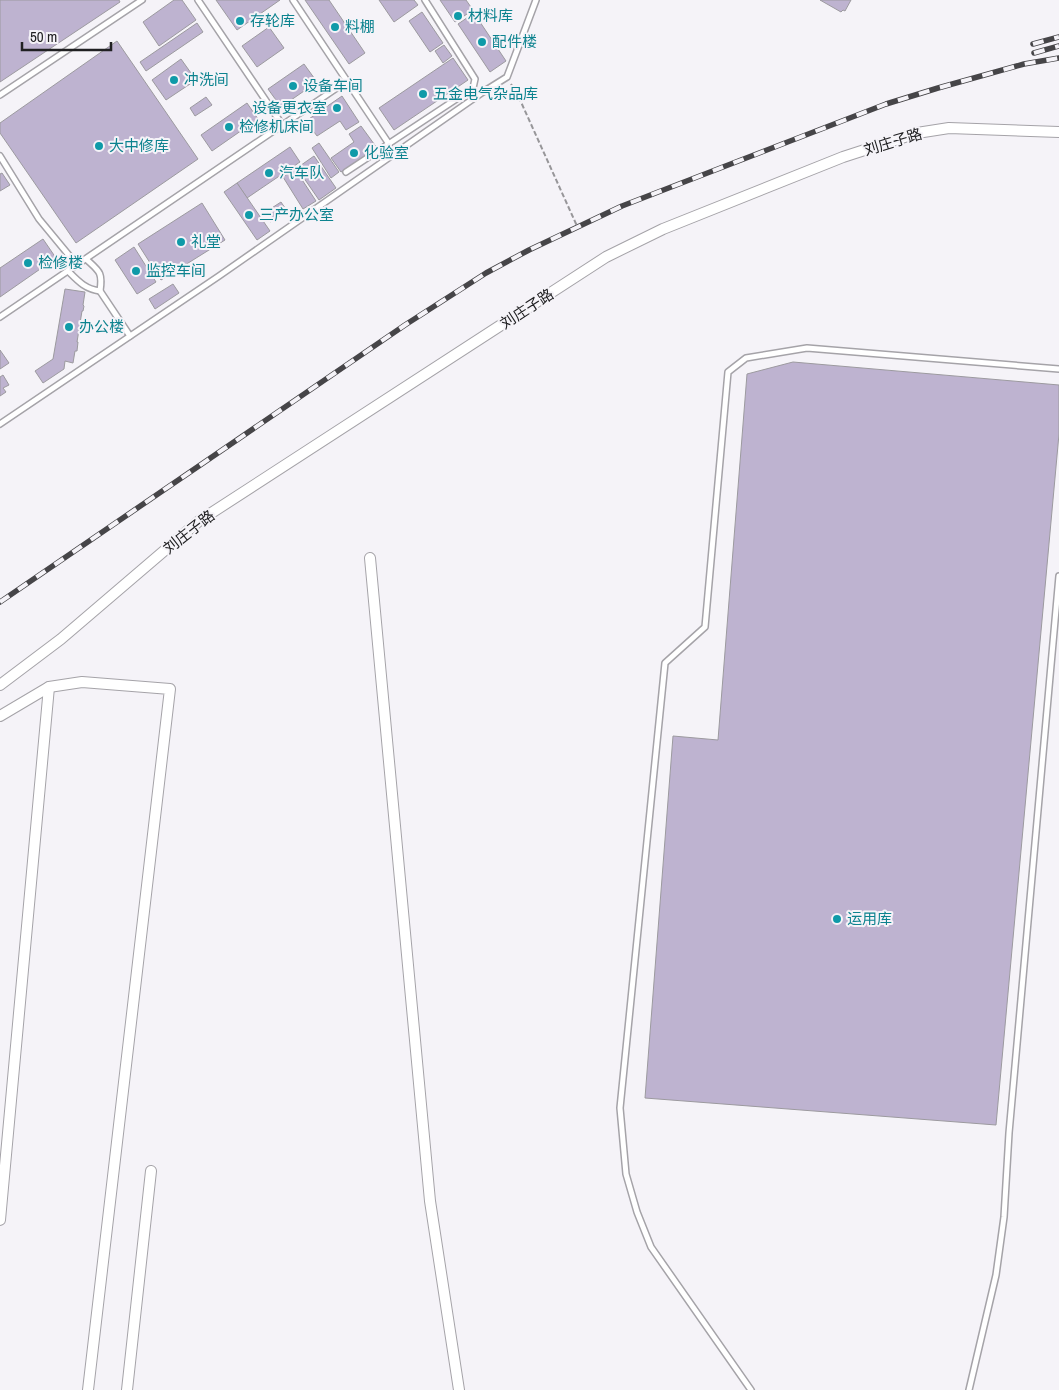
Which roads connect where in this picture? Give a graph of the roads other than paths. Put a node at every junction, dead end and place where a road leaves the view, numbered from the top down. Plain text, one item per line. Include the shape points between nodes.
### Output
1 (142, 0) edge
2 (198, 0) edge
3 (293, 0) edge
4 (425, 0) edge
5 (536, 0) edge
6 (347, 81) junction
7 (0, 95) edge
8 (283, 126) junction
9 (1059, 132) edge
10 (389, 144) junction
11 (0, 156) edge
12 (346, 172) dead end
13 (86, 259) junction
14 (77, 265) junction
15 (68, 271) junction
16 (100, 291) junction
17 (0, 317) edge
18 (130, 336) junction
19 (1059, 369) edge
20 (0, 424) edge
21 (370, 558) dead end
22 (1059, 576) edge
23 (0, 685) edge
24 (49, 687) junction
25 (0, 716) edge
26 (151, 1170) dead end
27 (0, 1220) edge
28 (88, 1390) edge
29 (127, 1390) edge
30 (459, 1390) edge
31 (751, 1390) edge
32 (969, 1390) edge

1 - 7 lane
2 - 8 lane
3 - 6 lane
4 - 10 lane via 475,79 473,88
5 - 18 lane via 507,77
6 - 8 lane
6 - 10 lane
8 - 13 lane
9 - 23 street, 刘庄子路 via 949,128 918,132 842,157 663,229 606,257 199,521 61,639
10 - 12 lane
11 - 14 lane via 39,219
13 - 14 lane
13 - 16 lane via 100,272
14 - 15 lane
15 - 16 lane via 80,284
15 - 17 lane
16 - 18 lane
18 - 20 lane
19 - 31 lane via 807,348 746,358 728,372 705,627 665,663 620,1108 626,1174 651,1246
21 - 30 street via 430,1201
22 - 32 lane via 1004,1217 996,1275
24 - 25 street
24 - 27 street
24 - 28 street via 82,682 170,690
26 - 29 street

